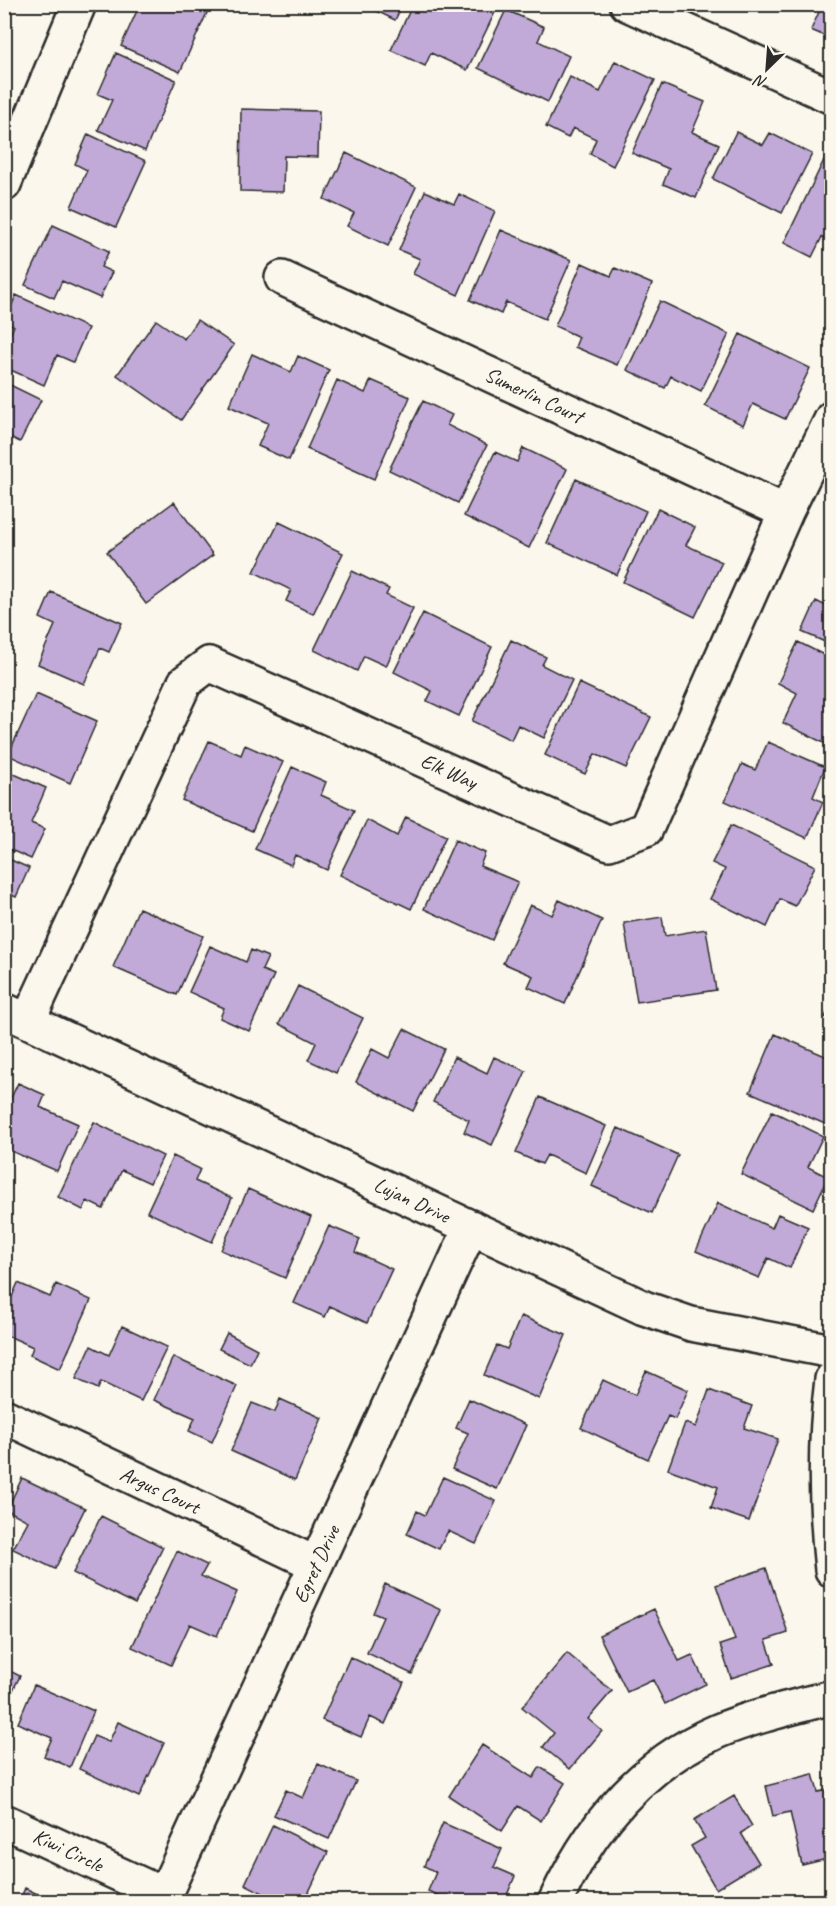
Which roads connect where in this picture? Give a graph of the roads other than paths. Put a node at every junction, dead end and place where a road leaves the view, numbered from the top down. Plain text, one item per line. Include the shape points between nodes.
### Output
1 (80, 4) edge
2 (627, 4) edge
3 (831, 97) edge
4 (4, 184) edge
5 (282, 278) dead end
6 (831, 418) edge
7 (786, 512) junction
8 (16, 1015) edge
9 (471, 1227) junction
10 (831, 1351) edge
11 (831, 1379) edge
12 (4, 1416) edge
13 (316, 1564) junction
14 (831, 1570) edge
15 (831, 1697) edge
16 (4, 1821) edge
17 (162, 1898) edge
18 (555, 1902) edge

1 - 4 street
2 - 3 street
5 - 7 street, Sumerlin Court
6 - 7 street, Elk Way
7 - 8 street, Elk Way via 646,829 609,843 209,664 185,682
8 - 9 street, Lujan Drive
9 - 10 street, Lujan Drive via 645,1308 691,1324
9 - 13 street, Egret Drive
11 - 14 street via 826,1426 826,1506
12 - 13 street, Argus Court
13 - 17 street, Egret Drive
15 - 18 street via 717,1731 654,1770 602,1822 580,1852
16 - 17 street, Kiwi Circle

